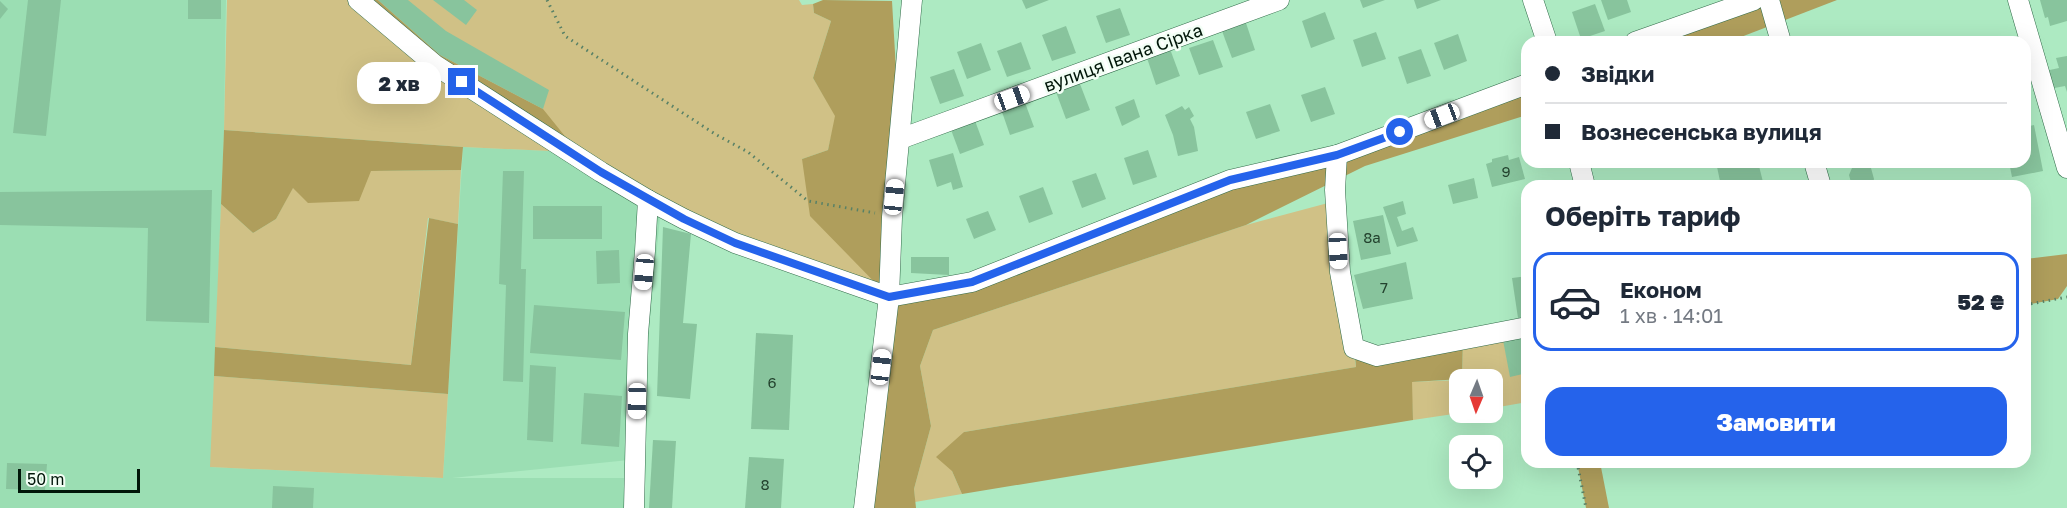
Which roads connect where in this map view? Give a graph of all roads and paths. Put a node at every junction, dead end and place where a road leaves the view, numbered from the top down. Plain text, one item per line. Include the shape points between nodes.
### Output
1 (358, 0) edge
2 (547, 0) edge
3 (912, 0) edge
4 (1279, 0) edge
5 (1533, 0) edge
6 (1754, 0) edge
7 (1768, 0) edge
8 (2019, 0) edge
9 (1545, 36) edge
10 (1652, 36) edge
11 (1779, 36) edge
12 (2029, 36) edge
13 (2031, 42) edge
14 (1521, 86) edge
15 (900, 139) junction
16 (1337, 155) junction
17 (2067, 168) edge
18 (648, 200) junction
19 (892, 216) junction
20 (889, 297) junction
21 (2067, 297) edge
22 (2031, 304) edge
23 (1521, 328) edge
24 (1578, 468) edge
25 (634, 508) edge
26 (864, 508) edge
27 (1586, 508) edge

1 - 18 street via 435,64
2 - 19 path via 565,36 748,152 808,201
3 - 15 street
4 - 15 street, вулиця Івана Сірка
5 - 9 street
6 - 10 street
7 - 11 street
8 - 12 street
13 - 17 street
14 - 16 street
15 - 19 street
16 - 20 street via 1230,180 972,282
16 - 23 street via 1340,272 1354,348 1377,356
18 - 20 street via 735,243
18 - 25 street via 638,334
19 - 20 street
20 - 26 street
21 - 22 path
24 - 27 path

